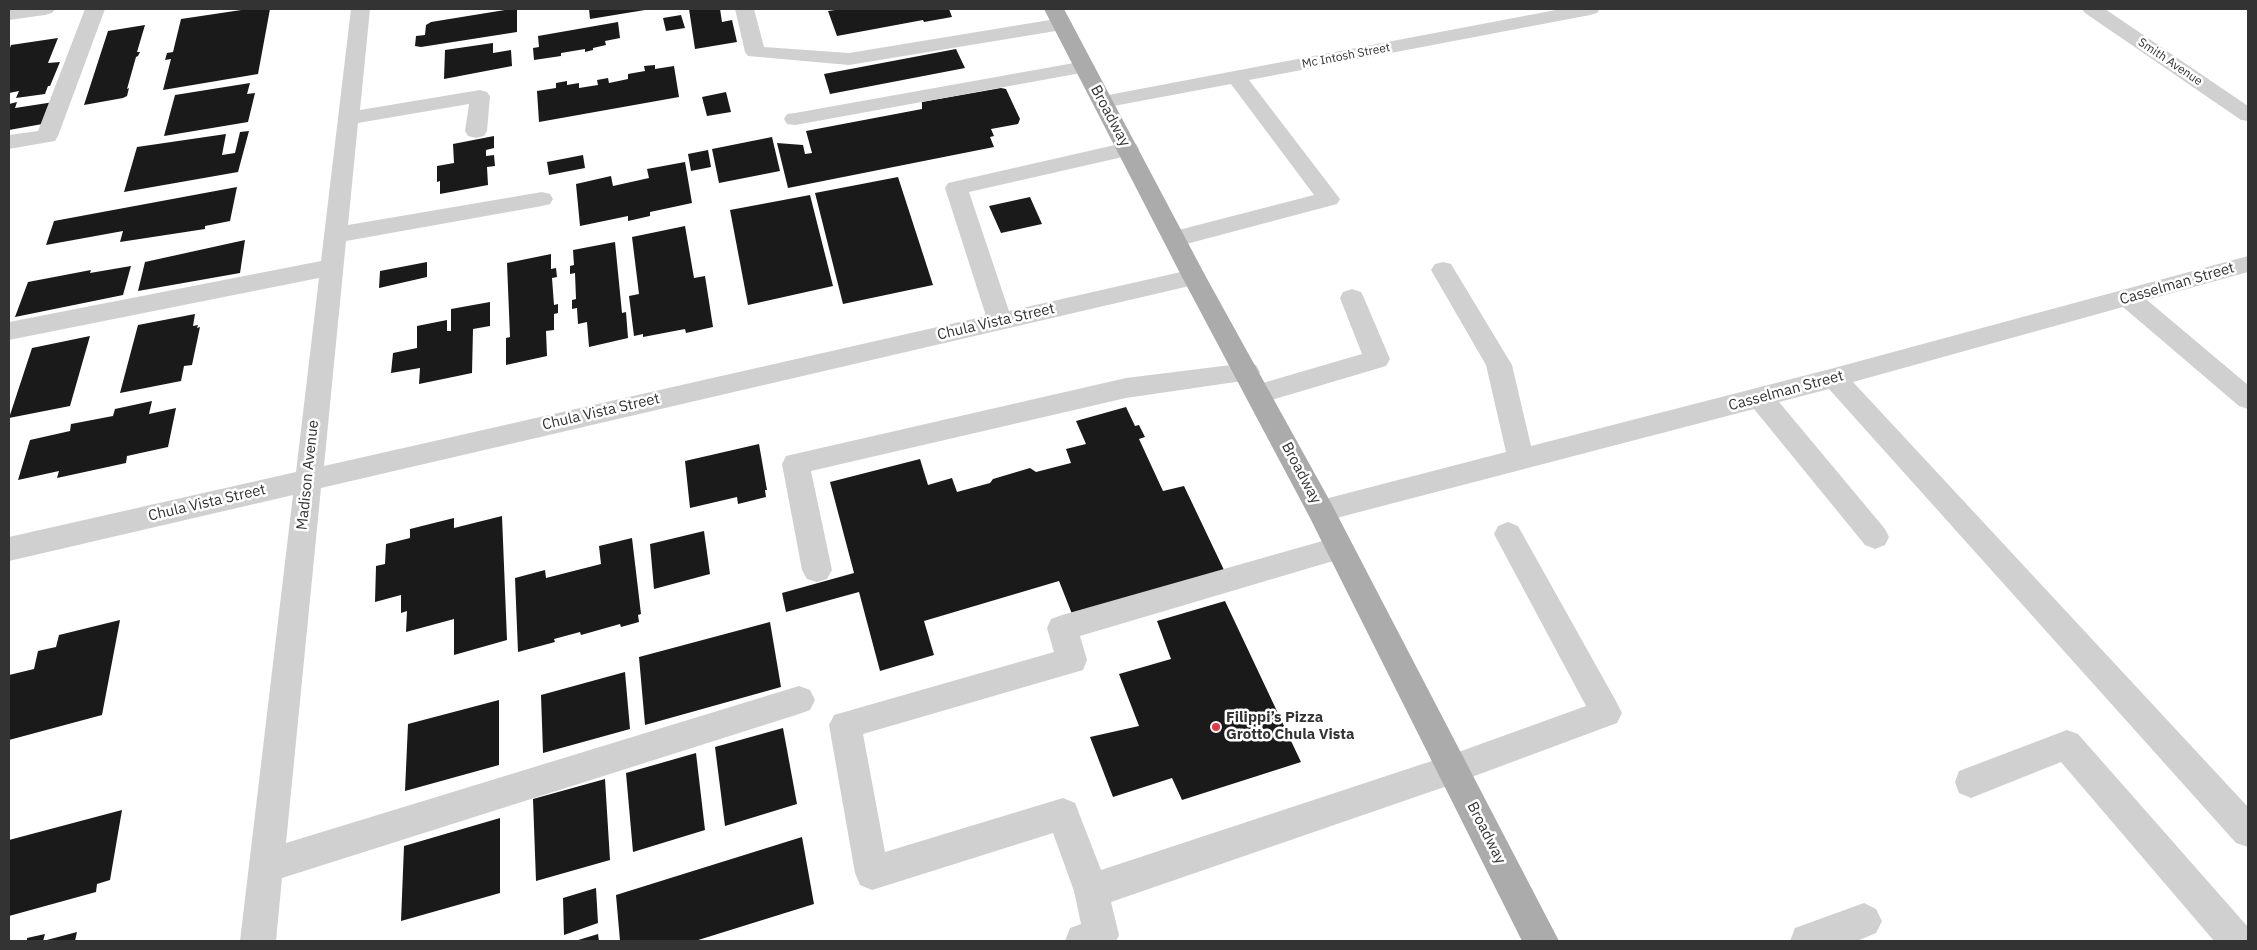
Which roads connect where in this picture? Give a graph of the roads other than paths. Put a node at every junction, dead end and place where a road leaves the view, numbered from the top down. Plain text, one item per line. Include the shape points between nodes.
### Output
1 (45, 9) edge
2 (95, 9) edge
3 (360, 9) edge
4 (745, 9) edge
5 (1590, 9) edge
6 (2092, 9) edge
7 (9, 14) edge
8 (1058, 17) edge
9 (1085, 67) junction
10 (1236, 77) junction
11 (1103, 102) junction
12 (2248, 115) edge
13 (348, 118) junction
14 (794, 120) dead end
15 (476, 131) dead end
16 (9, 142) edge
17 (1128, 149) junction
18 (542, 198) dead end
19 (335, 236) junction
20 (1175, 239) junction
21 (2248, 264) edge
22 (331, 267) junction
23 (1443, 270) dead end
24 (1194, 276) junction
25 (1352, 298) dead end
26 (2128, 298) junction
27 (1000, 321) junction
28 (9, 331) edge
29 (1834, 378) junction
30 (1253, 383) junction
31 (1760, 398) junction
32 (2248, 400) edge
33 (1521, 459) junction
34 (307, 480) junction
35 (1322, 511) junction
36 (1508, 534) dead end
37 (1875, 537) dead end
38 (1340, 548) junction
39 (9, 549) edge
40 (817, 570) dead end
41 (798, 700) dead end
42 (1453, 769) junction
43 (1971, 782) dead end
44 (2248, 831) edge
45 (266, 866) junction
46 (1091, 891) junction
47 (1864, 922) dead end
48 (258, 941) edge
49 (1083, 941) edge
50 (1541, 941) edge
51 (1808, 941) edge
52 (2237, 941) edge

1 - 7 street
2 - 16 street via 47,136
3 - 13 street, Madison Avenue
4 - 8 street via 755,52 849,59
5 - 10 street, Mc Intosh Street
6 - 12 street, Smith Avenue
8 - 9 main road, Broadway
9 - 11 main road, Broadway
9 - 14 street
10 - 11 street, Mc Intosh Street
10 - 20 street via 1329,199
11 - 17 main road, Broadway
13 - 15 street via 480,96
13 - 19 street, Madison Avenue
17 - 20 main road, Broadway
17 - 27 street via 956,188
18 - 19 street
19 - 22 street, Madison Avenue
20 - 24 main road, Broadway
21 - 26 street, Casselman Street
22 - 28 street
22 - 34 street, Madison Avenue
23 - 33 street via 1499,365
24 - 27 street, Chula Vista Street
24 - 30 main road, Broadway
25 - 30 street via 1377,359
26 - 29 street, Casselman Street
26 - 32 street
27 - 34 street, Chula Vista Street
29 - 31 street, Casselman Street
29 - 44 street
30 - 35 main road, Broadway
30 - 40 street via 1126,388 796,464
31 - 33 street, Casselman Street
31 - 37 street
33 - 35 street, Casselman Street
34 - 39 street, Chula Vista Street
34 - 45 street, Madison Avenue
35 - 38 main road, Broadway
36 - 42 street via 1606,712
38 - 42 main road, Broadway
38 - 46 street via 1062,628 1072,660 845,726 872,873 1064,814
41 - 45 street
42 - 46 street
42 - 50 main road, Broadway
43 - 52 street via 2067,745
45 - 48 street, Madison Avenue
46 - 49 street via 1101,934
47 - 51 street

